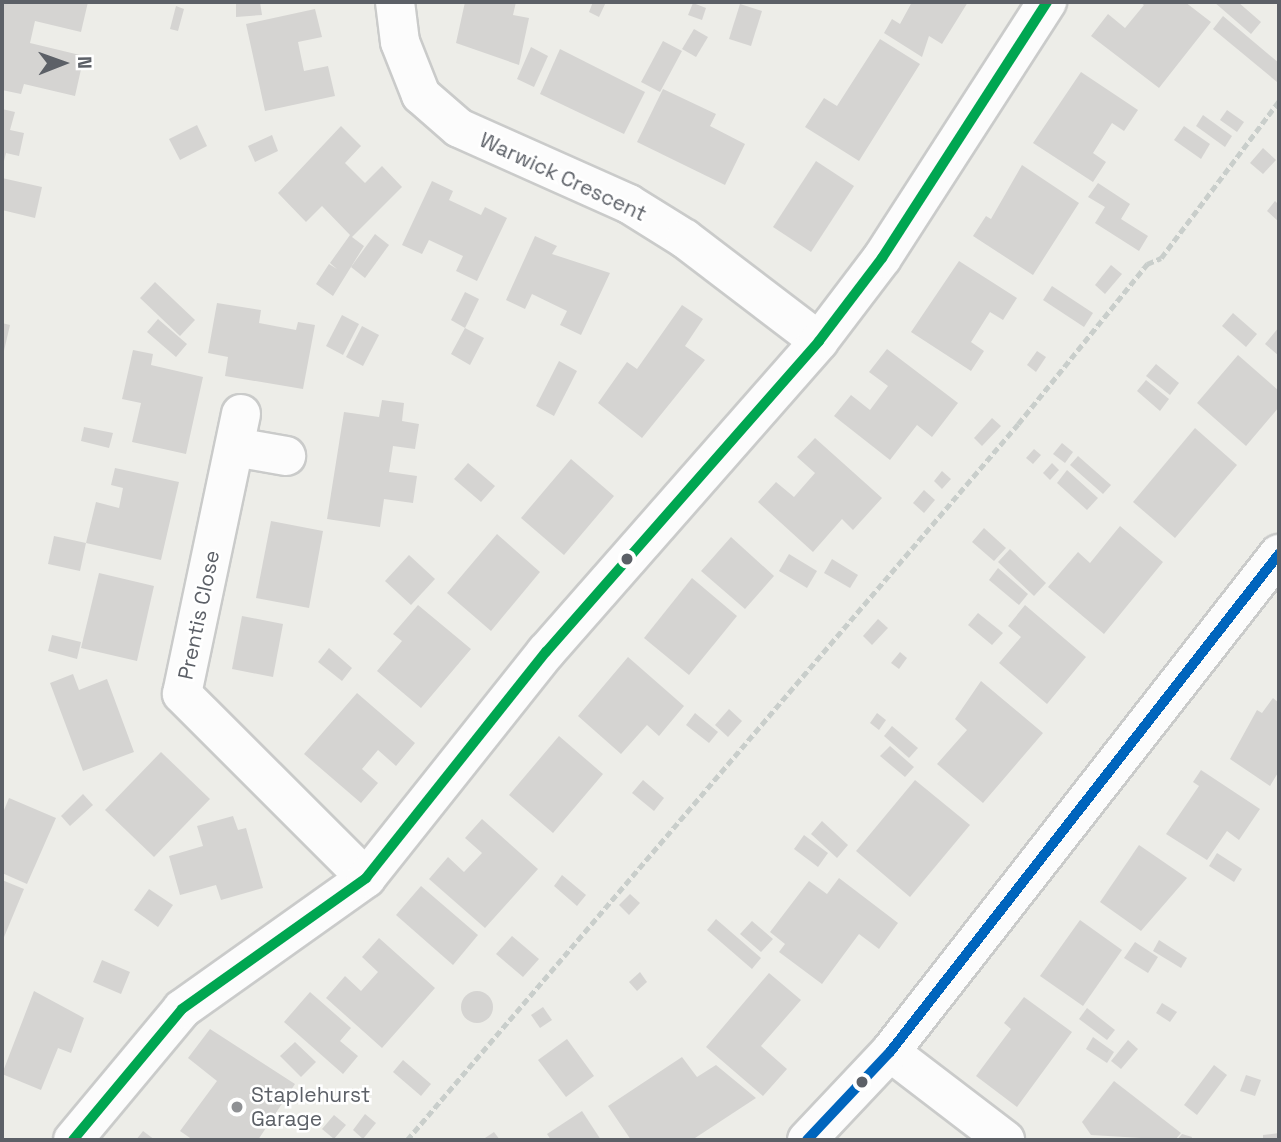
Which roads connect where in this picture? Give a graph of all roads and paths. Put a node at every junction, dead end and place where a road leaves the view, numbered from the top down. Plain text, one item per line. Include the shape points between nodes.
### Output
1 (395, 2) edge
2 (1047, 2) edge
3 (1279, 101) edge
4 (819, 341) junction
5 (286, 456) dead end
6 (1279, 554) edge
7 (366, 878) junction
8 (890, 1052) junction
9 (73, 1140) edge
10 (407, 1140) edge
11 (807, 1140) edge
12 (1005, 1140) edge

1 - 4 street, Warwick Crescent via 400,41 421,95 459,128 629,204 685,239
2 - 4 street via 882,258
3 - 10 path via 1161,258 1147,264 1018,425
4 - 7 street via 546,652
5 - 7 street, Prentis Close via 238,431 182,694
6 - 8 street
7 - 9 street via 182,1009
8 - 11 street
8 - 12 street

